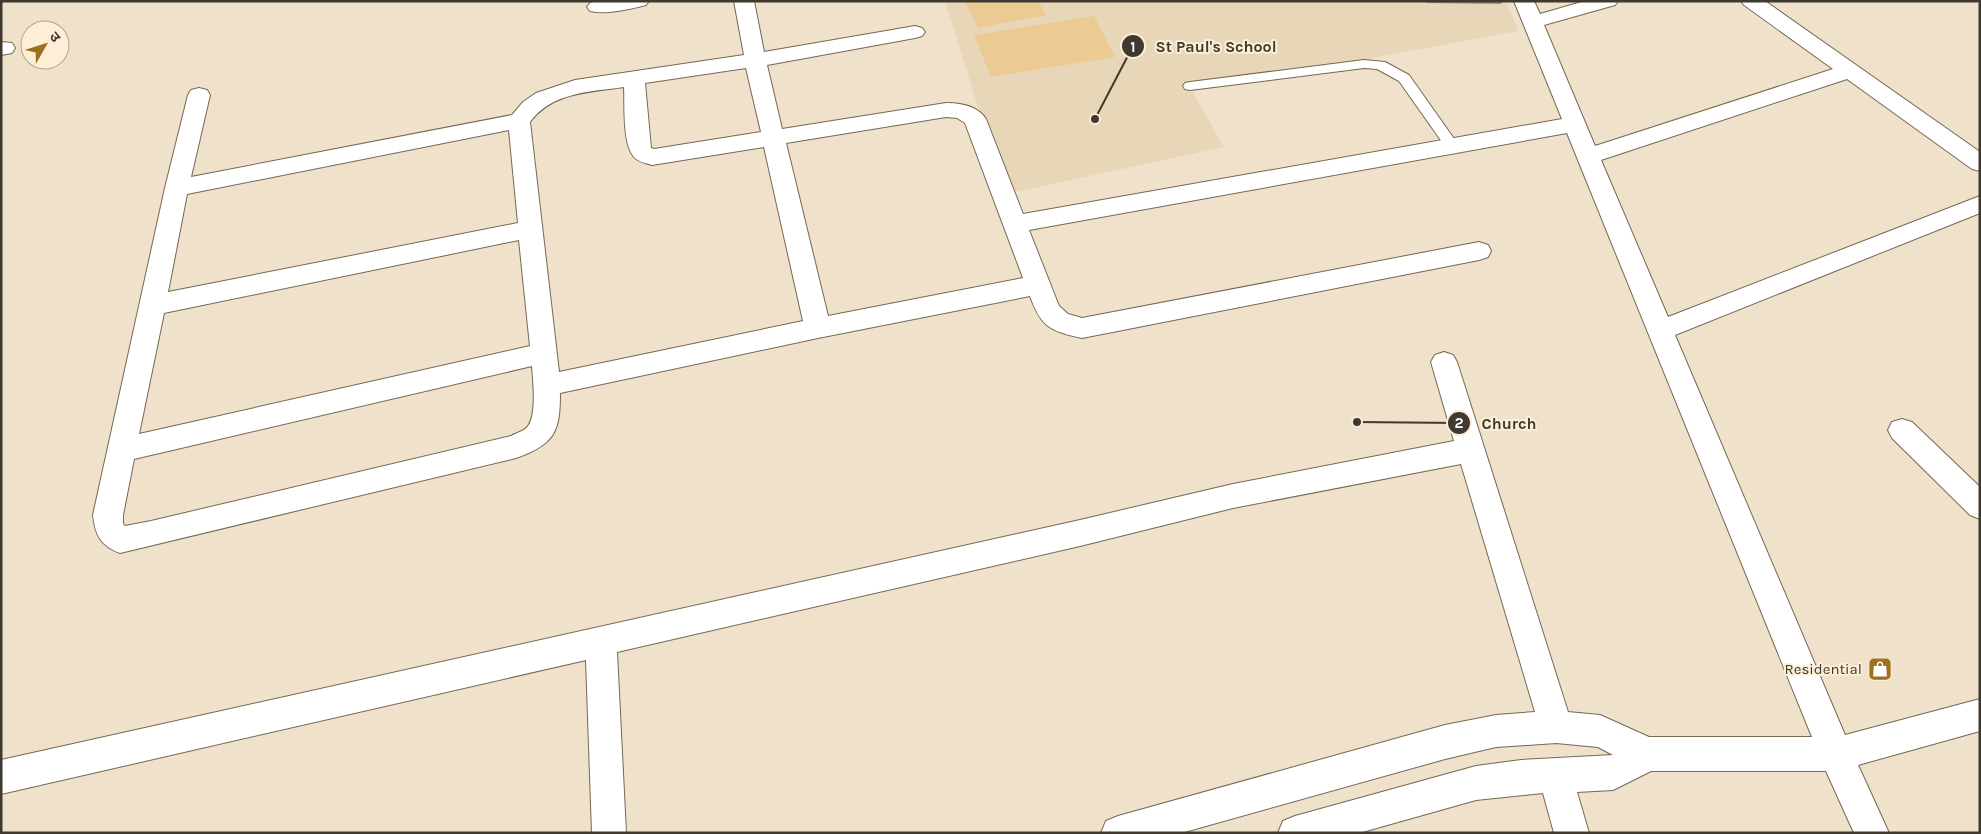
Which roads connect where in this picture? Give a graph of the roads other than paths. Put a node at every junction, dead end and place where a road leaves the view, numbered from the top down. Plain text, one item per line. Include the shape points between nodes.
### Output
1 (639, 1) edge
2 (744, 1) edge
3 (1608, 1) edge
4 (1751, 1) edge
5 (597, 7) dead end
6 (1529, 12) edge
7 (915, 32) dead end
8 (755, 60) junction
9 (1850, 71) junction
10 (634, 78) junction
11 (1190, 86) dead end
12 (199, 95) dead end
13 (519, 121) junction
14 (1576, 124) junction
15 (774, 138) junction
16 (1452, 146) junction
17 (1589, 156) junction
18 (1980, 163) edge
19 (177, 188) junction
20 (1980, 204) edge
21 (1015, 224) junction
22 (530, 229) junction
23 (1479, 251) dead end
24 (1038, 285) junction
25 (153, 305) junction
26 (818, 328) junction
27 (1661, 330) junction
28 (544, 353) junction
29 (1444, 362) dead end
30 (547, 385) junction
31 (1902, 430) dead end
32 (122, 450) junction
33 (1471, 450) junction
34 (1980, 506) edge
35 (600, 642) junction
36 (1980, 715) edge
37 (1556, 727) junction
38 (1648, 754) junction
39 (1836, 754) junction
40 (1555, 776) junction
41 (1, 777) edge
42 (609, 833) edge
43 (1118, 833) edge
44 (1295, 833) edge
45 (1572, 833) edge
46 (1872, 833) edge

1 - 5 street
2 - 8 street
3 - 6 street
4 - 9 street
6 - 14 street
7 - 8 street
8 - 10 street
8 - 15 street
9 - 17 street
9 - 18 street
10 - 13 street via 574,87 548,95 530,105
10 - 15 street via 639,146 652,157
11 - 16 lane via 1364,64 1380,65 1404,78
12 - 19 street
13 - 19 street
13 - 22 street
14 - 16 street
14 - 17 street
15 - 21 street via 946,110 968,113 975,119
15 - 26 street
16 - 21 street
17 - 27 street
19 - 25 street
20 - 27 street
21 - 24 street
22 - 25 street
22 - 28 street
23 - 24 street via 1082,328 1065,325 1055,319 1048,311
24 - 26 street
25 - 32 street
26 - 30 street
27 - 39 street
28 - 30 street
28 - 32 street
29 - 33 street
30 - 32 street via 546,420 538,436 516,446 120,540 109,530 108,515
31 - 34 street
33 - 35 street via 1233,496
33 - 37 street
35 - 41 street
35 - 42 street
36 - 39 street
37 - 38 street via 1600,731
37 - 43 street via 1496,731 1445,742
38 - 39 street
38 - 40 street via 1613,773
39 - 46 street
40 - 44 street via 1476,783
40 - 45 street

